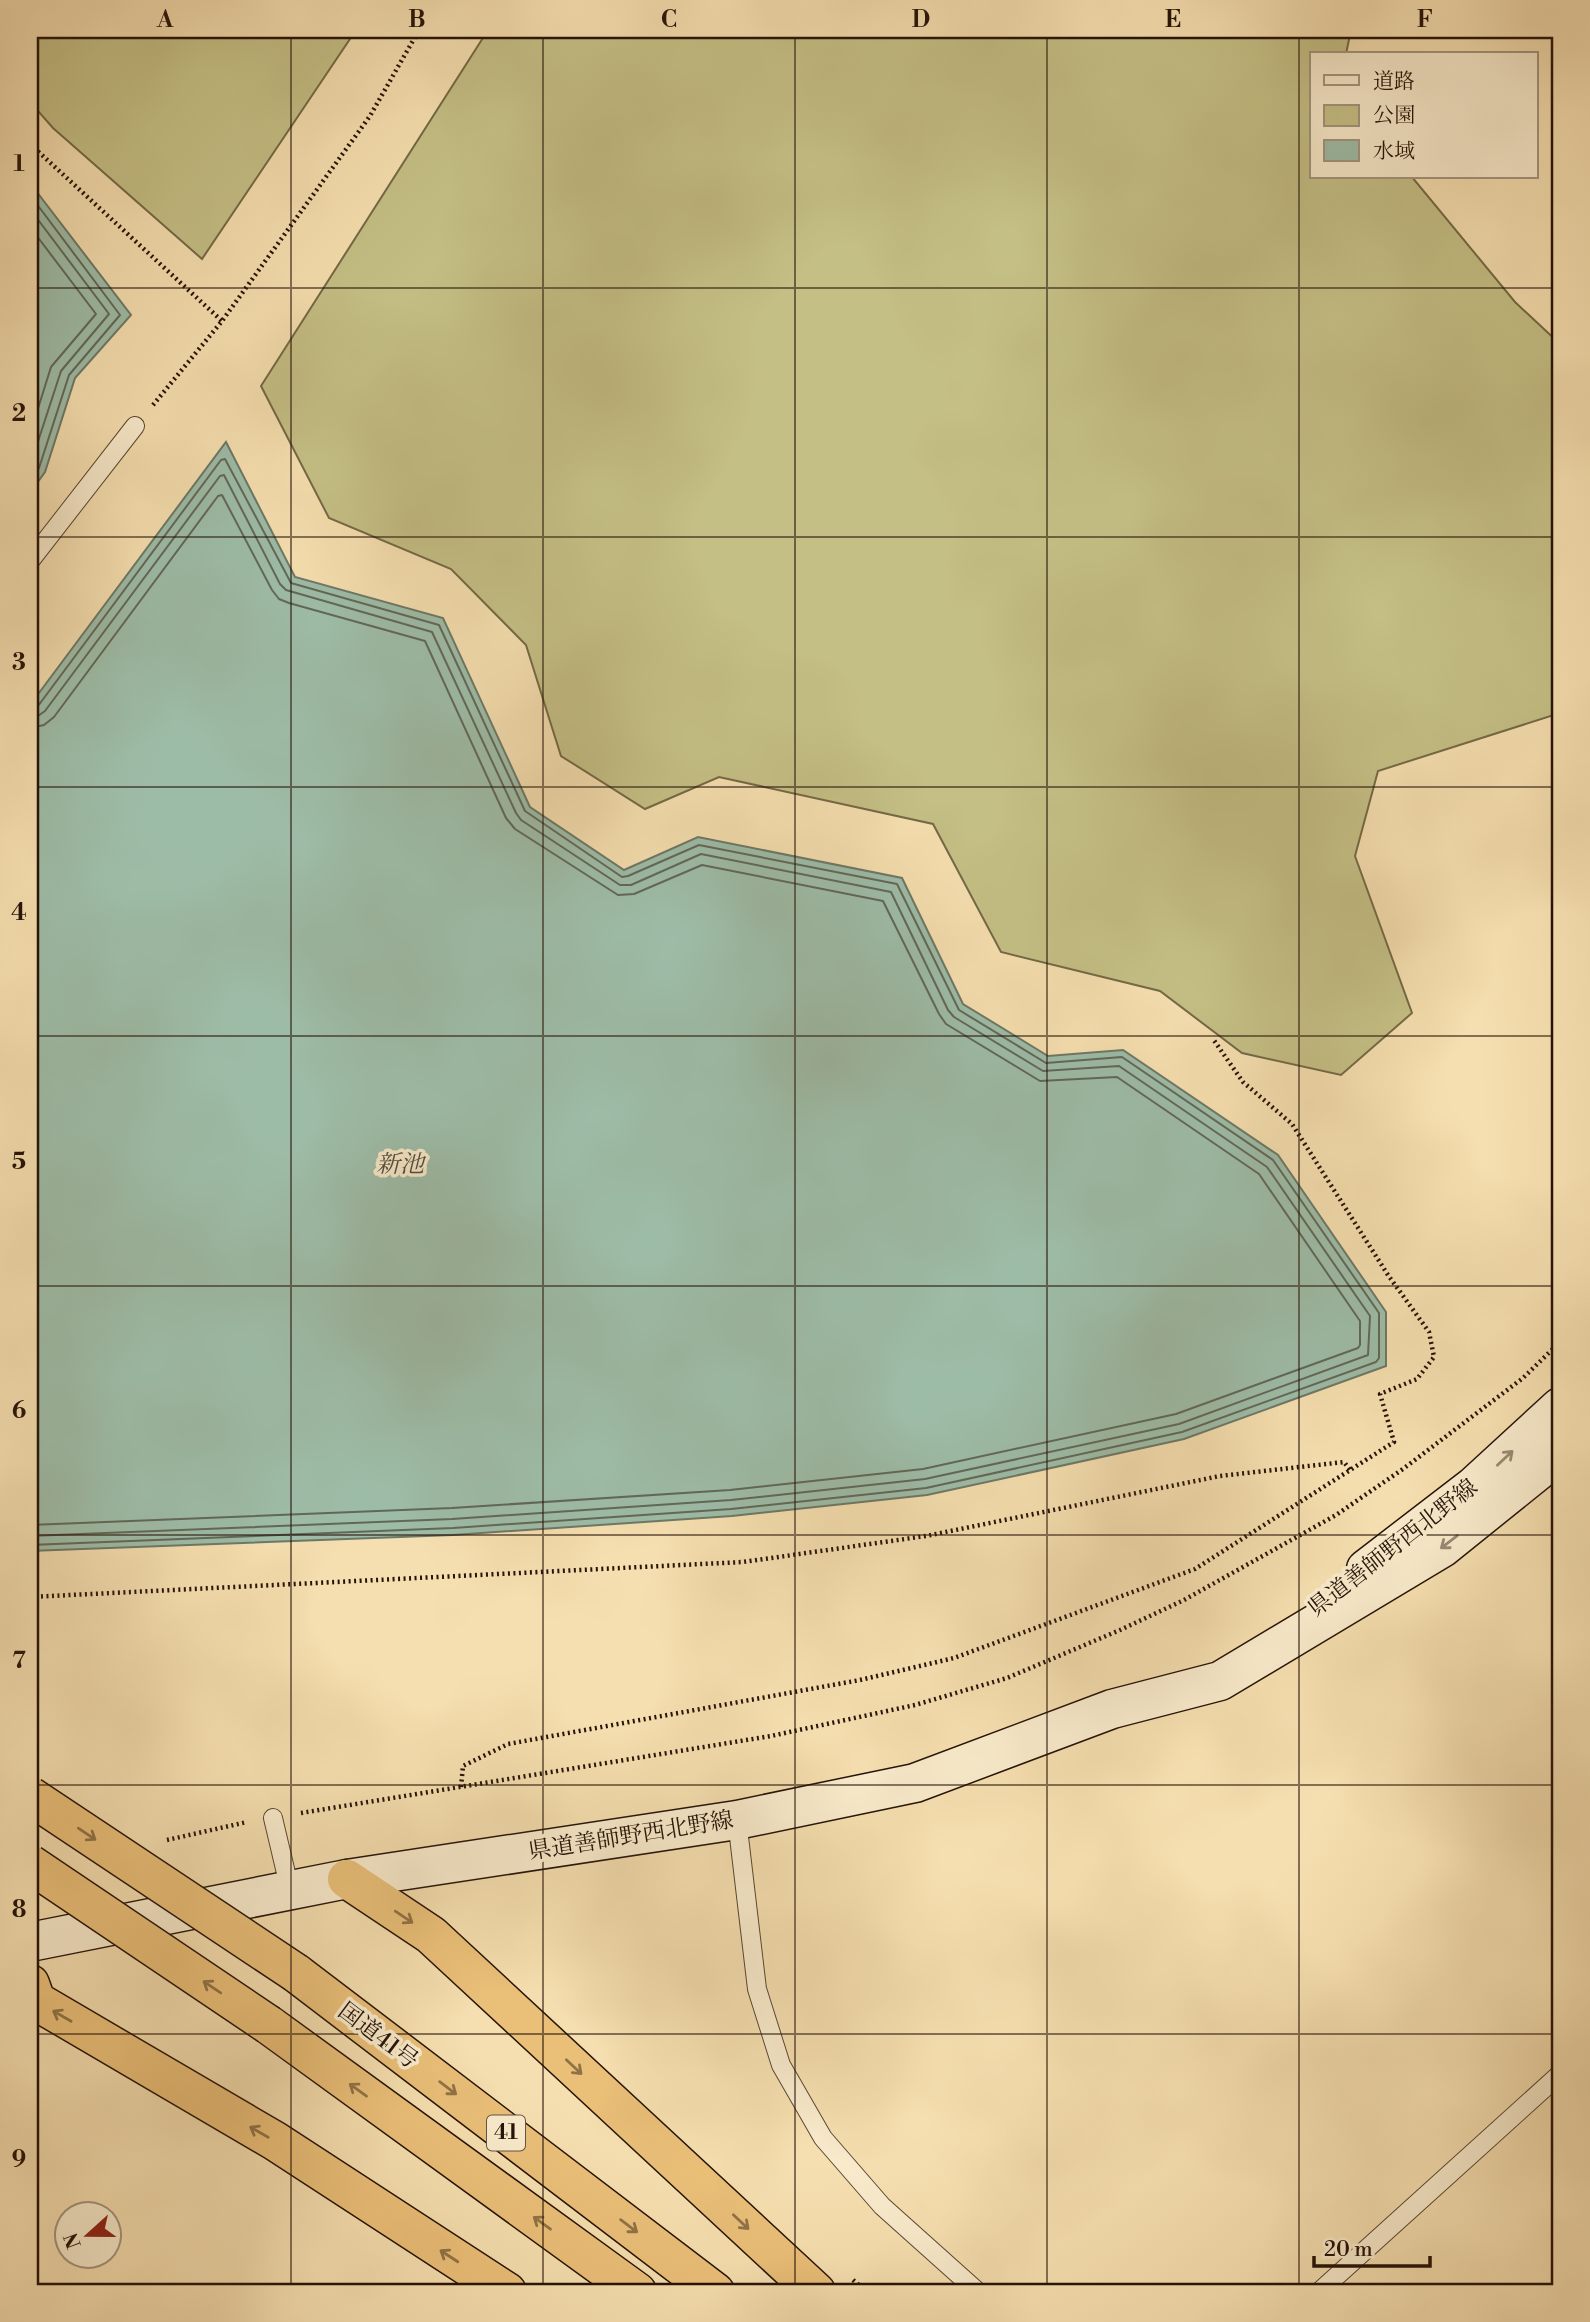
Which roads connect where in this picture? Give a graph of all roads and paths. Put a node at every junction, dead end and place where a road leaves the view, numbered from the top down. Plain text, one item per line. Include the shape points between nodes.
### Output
1 (419, 30) edge
2 (30, 144) edge
3 (222, 321) junction
4 (135, 426) joint
5 (30, 561) edge
6 (1213, 1039) dead end
7 (1560, 1342) edge
8 (1560, 1407) edge
9 (1560, 1453) edge
10 (1350, 1470) junction
11 (30, 1597) edge
12 (1220, 1681) junction
13 (461, 1787) junction
14 (30, 1796) edge
15 (273, 1818) junction
16 (737, 1820) junction
17 (164, 1840) dead end
18 (30, 1864) edge
19 (347, 1879) junction
20 (290, 1890) junction
21 (30, 1942) edge
22 (30, 1984) edge
23 (1560, 2074) edge
24 (507, 2292) edge
25 (637, 2292) edge
26 (715, 2292) edge
27 (816, 2292) edge
28 (978, 2292) edge
29 (1319, 2292) edge

1 - 3 path via 370,116
2 - 3 path
3 - 4 path
4 - 5 lane
6 - 10 path via 1243,1082 1292,1124 1429,1332 1434,1357 1417,1379 1380,1394 1394,1442
7 - 13 path via 1512,1386 1336,1515 1184,1600 1007,1678 915,1705 771,1736
12 -> 8 main road, 県道善師野西北野線 via 1474,1486
9 -> 12 main road, 県道善師野西北野線 via 1442,1548
10 - 11 path via 1344,1462 1220,1476 926,1536 743,1562
10 - 13 path via 1195,1569 954,1658 860,1680 508,1744 463,1766
12 - 16 main road, 県道善師野西北野線 via 1112,1709 915,1783
13 - 15 path
14 -> 26 highway, 国道41号 / 41, bridge via 296,1973
15 - 17 path
15 - 20 lane
16 - 19 main road, 県道善師野西北野線
16 - 28 lane via 757,1989 781,2064 823,2138 882,2206
25 -> 18 highway, 41, bridge via 269,2025
19 - 20 main road, 県道善師野西北野線
19 -> 27 highway via 431,1934
20 - 21 main road, 県道善師野西北野線
24 -> 22 highway via 275,2141 36,2001
23 - 29 lane

